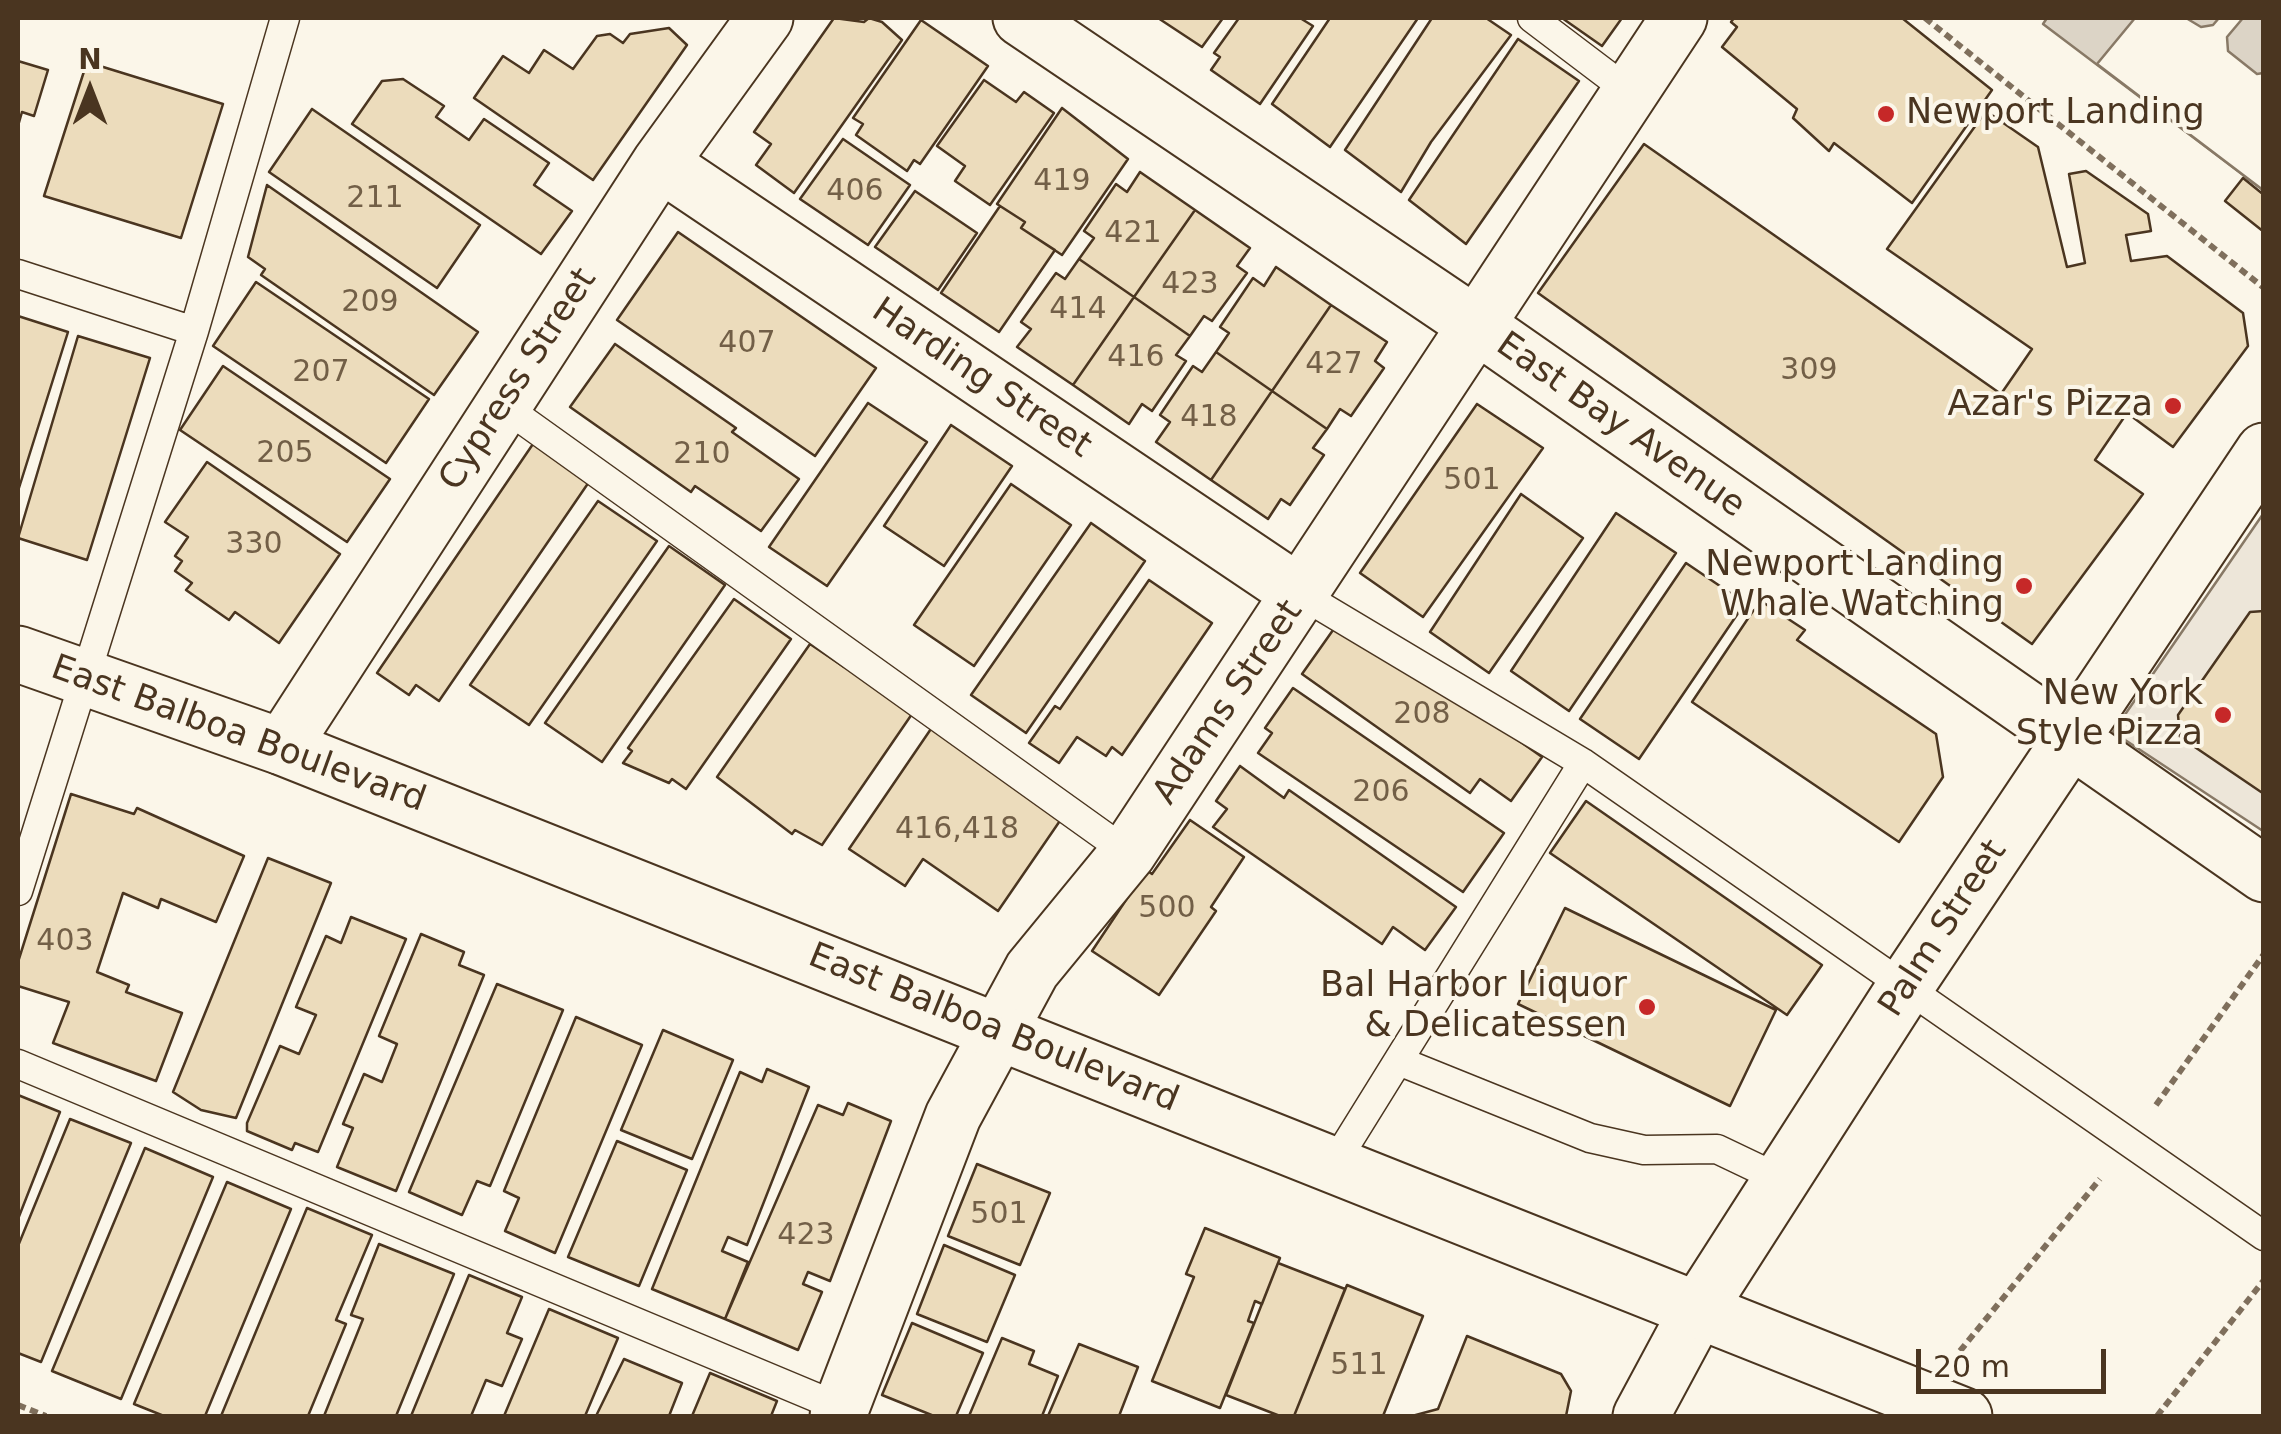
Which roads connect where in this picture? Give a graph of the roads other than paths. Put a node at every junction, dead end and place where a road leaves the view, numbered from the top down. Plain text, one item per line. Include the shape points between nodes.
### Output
1 (285, 18) edge
2 (765, 18) edge
3 (1022, 18) edge
4 (1532, 18) edge
5 (1679, 18) edge
6 (1631, 92) junction
7 (660, 163) junction
8 (18, 274) edge
9 (1479, 327) junction
10 (194, 331) junction
11 (502, 405) junction
12 (2264, 451) edge
13 (1302, 594) junction
14 (18, 654) edge
15 (83, 676) junction
16 (2066, 740) junction
17 (282, 748) junction
18 (1583, 763) junction
19 (1128, 853) junction
20 (2264, 874) edge
21 (18, 891) edge
22 (1903, 990) junction
23 (997, 1032) junction
24 (1399, 1060) junction
25 (18, 1064) edge
26 (1334, 1164) junction
27 (1782, 1180) junction
28 (2264, 1236) edge
29 (1699, 1308) junction
30 (847, 1414) edge
31 (1641, 1416) edge
32 (1964, 1416) edge

1 - 10 lane
2 - 7 street, Cypress Street
3 - 9 street, East Bay Avenue
4 - 6 lane
5 - 6 street, Adams Street
6 - 9 street, Adams Street
7 - 11 street, Cypress Street
7 - 13 street, Harding Street
8 - 10 lane
9 - 13 street, Adams Street
9 - 16 street, East Bay Avenue
10 - 15 lane
11 - 17 street, Cypress Street
11 - 19 lane
12 - 16 street, Palm Street
13 - 18 lane
13 - 19 street, Adams Street
14 - 15 street, East Balboa Boulevard
15 - 17 street, East Balboa Boulevard
15 - 21 lane
16 - 20 street, East Bay Avenue
16 - 22 street, Palm Street
17 - 23 street, East Balboa Boulevard
18 - 22 lane
18 - 24 lane
19 - 23 street, Adams Street via 1032,970
22 - 27 street, Palm Street
22 - 28 lane
23 - 26 street, East Balboa Boulevard
23 - 30 street, Adams Street via 953,1116
24 - 26 lane
24 - 27 lane via 1590,1138 1644,1150 1717,1149
25 - 30 lane
26 - 29 street, East Balboa Boulevard
27 - 29 street, Palm Street
29 - 31 street, Palm Street
29 - 32 street, East Balboa Boulevard

